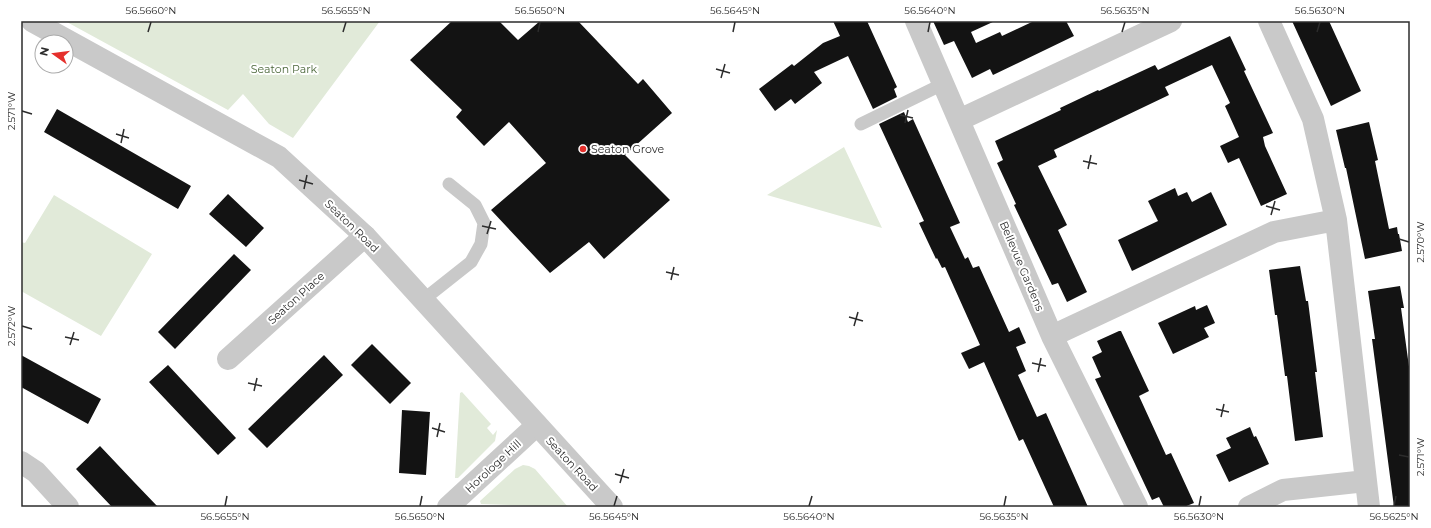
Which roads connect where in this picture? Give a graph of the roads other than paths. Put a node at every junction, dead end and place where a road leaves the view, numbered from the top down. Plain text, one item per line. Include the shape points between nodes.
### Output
1 (32, 21) edge
2 (916, 21) edge
3 (1172, 21) edge
4 (1269, 21) edge
5 (943, 84) junction
6 (959, 120) junction
7 (861, 124) dead end
8 (450, 184) dead end
9 (1336, 220) junction
10 (365, 236) junction
11 (423, 300) junction
12 (1052, 336) junction
13 (228, 359) dead end
14 (536, 425) junction
15 (21, 462) edge
16 (1366, 481) junction
17 (68, 507) edge
18 (448, 507) edge
19 (612, 507) edge
20 (1137, 507) edge
21 (1249, 507) edge
22 (1369, 507) edge

1 - 10 street, Seaton Road via 279,157
2 - 5 street, Bellevue Gardens
3 - 6 street
4 - 9 street via 1313,119
5 - 6 street, Bellevue Gardens
5 - 7 lane
6 - 12 street, Bellevue Gardens
8 - 11 lane via 475,205 484,223 481,244 471,262
9 - 12 street via 1274,232
9 - 16 street
10 - 11 street, Seaton Road
10 - 13 street, Seaton Place
11 - 14 street, Seaton Road
12 - 20 street, Bellevue Gardens
14 - 18 street, Horologe Hill
14 - 19 street, Seaton Road
15 - 17 street via 36,472
16 - 21 street via 1283,490
16 - 22 street

